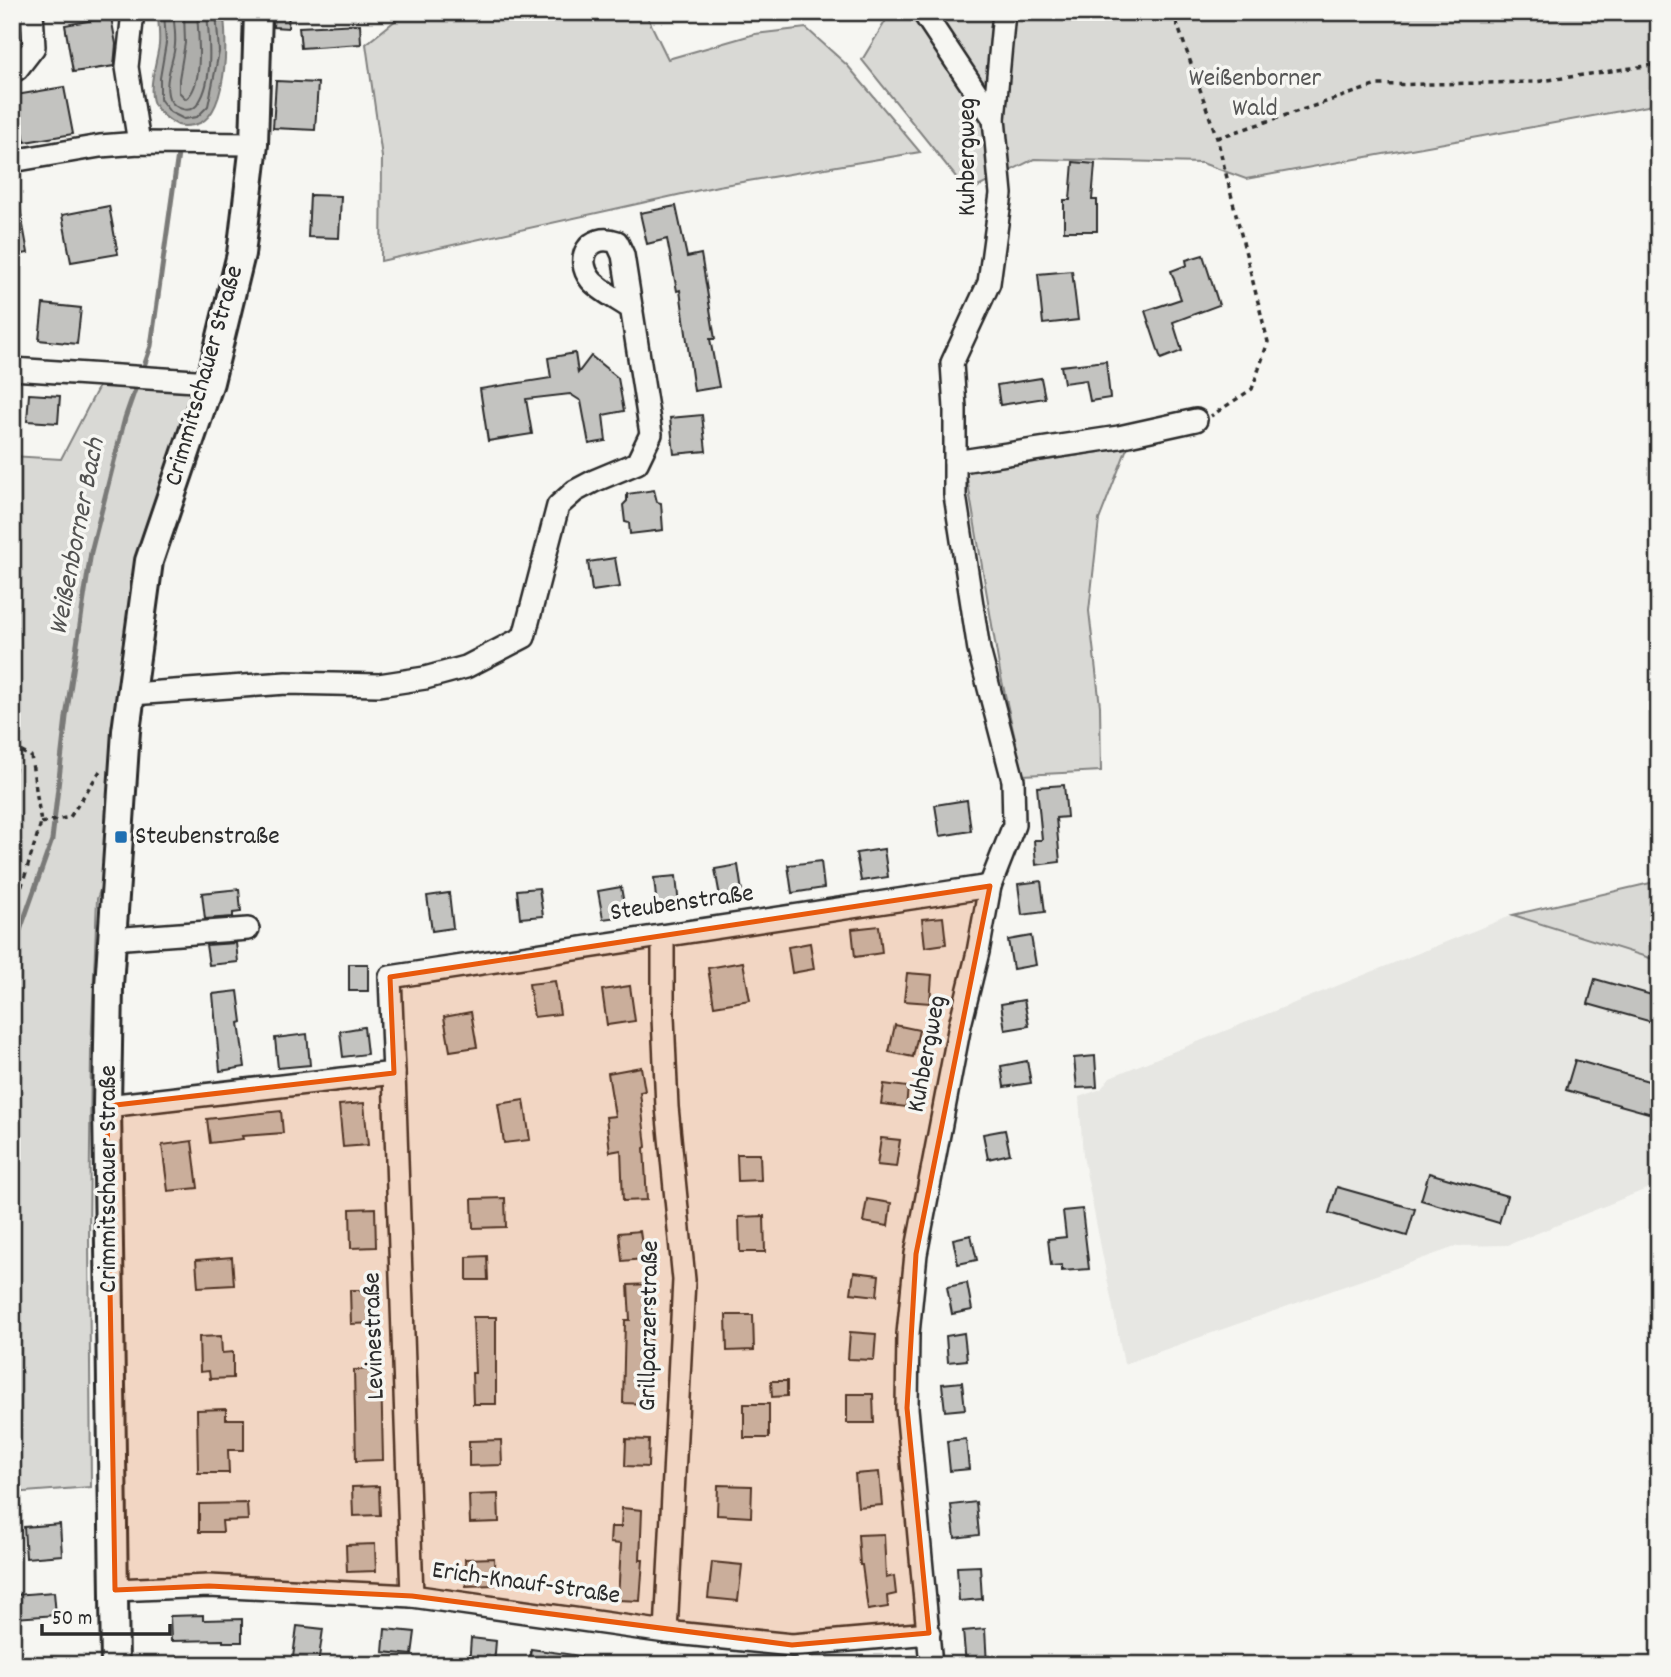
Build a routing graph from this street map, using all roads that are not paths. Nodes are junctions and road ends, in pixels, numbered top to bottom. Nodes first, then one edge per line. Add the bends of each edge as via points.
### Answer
1 (32, 12) edge
2 (133, 12) edge
3 (258, 12) edge
4 (923, 12) edge
5 (1004, 12) edge
6 (12, 70) edge
7 (994, 119) junction
8 (150, 143) junction
9 (254, 144) junction
10 (12, 161) edge
11 (632, 309) dead end
12 (12, 369) edge
13 (210, 382) junction
14 (1196, 420) road end
15 (955, 462) junction
16 (132, 694) junction
17 (990, 886) junction
18 (248, 929) dead end
19 (663, 936) junction
20 (112, 939) junction
21 (394, 1073) junction
22 (107, 1106) junction
23 (115, 1590) junction
24 (412, 1596) junction
25 (666, 1632) junction
26 (929, 1633) junction
27 (114, 1665) edge
28 (931, 1665) edge

1 - 6 street via 33,47
2 - 8 street via 128,67
3 - 9 main road, Crimmitschauer Straße
4 - 7 street
5 - 7 street, Kuhbergweg
7 - 15 street, Kuhbergweg via 1001,194 989,283 952,363
8 - 9 street
8 - 10 street
9 - 13 main road, Crimmitschauer Straße via 241,254
11 - 16 street via 651,434 637,463 593,481 558,506 524,637 466,667 379,685 286,683
12 - 13 street
13 - 16 main road, Crimmitschauer Straße via 149,561
14 - 15 street via 1119,437
15 - 17 street, Kuhbergweg via 955,495 979,650 1013,780 1014,825
16 - 20 main road, Crimmitschauer Straße
17 - 19 street, Steubenstraße
17 - 26 street, Kuhbergweg via 916,1254 908,1334 907,1408
18 - 20 street
19 - 21 street, Steubenstraße via 390,977
19 - 25 street, Grillparzerstraße via 667,1107 684,1280
20 - 22 main road, Crimmitschauer Straße
21 - 22 street
21 - 24 street, Levinestraße
22 - 23 main road, Crimmitschauer Straße
23 - 24 street, Erich-Knauf-Straße via 209,1587
23 - 27 main road, Crimmitschauer Straße
24 - 25 street, Erich-Knauf-Straße
25 - 26 street, Erich-Knauf-Straße via 792,1645
26 - 28 street, Kuhbergweg

